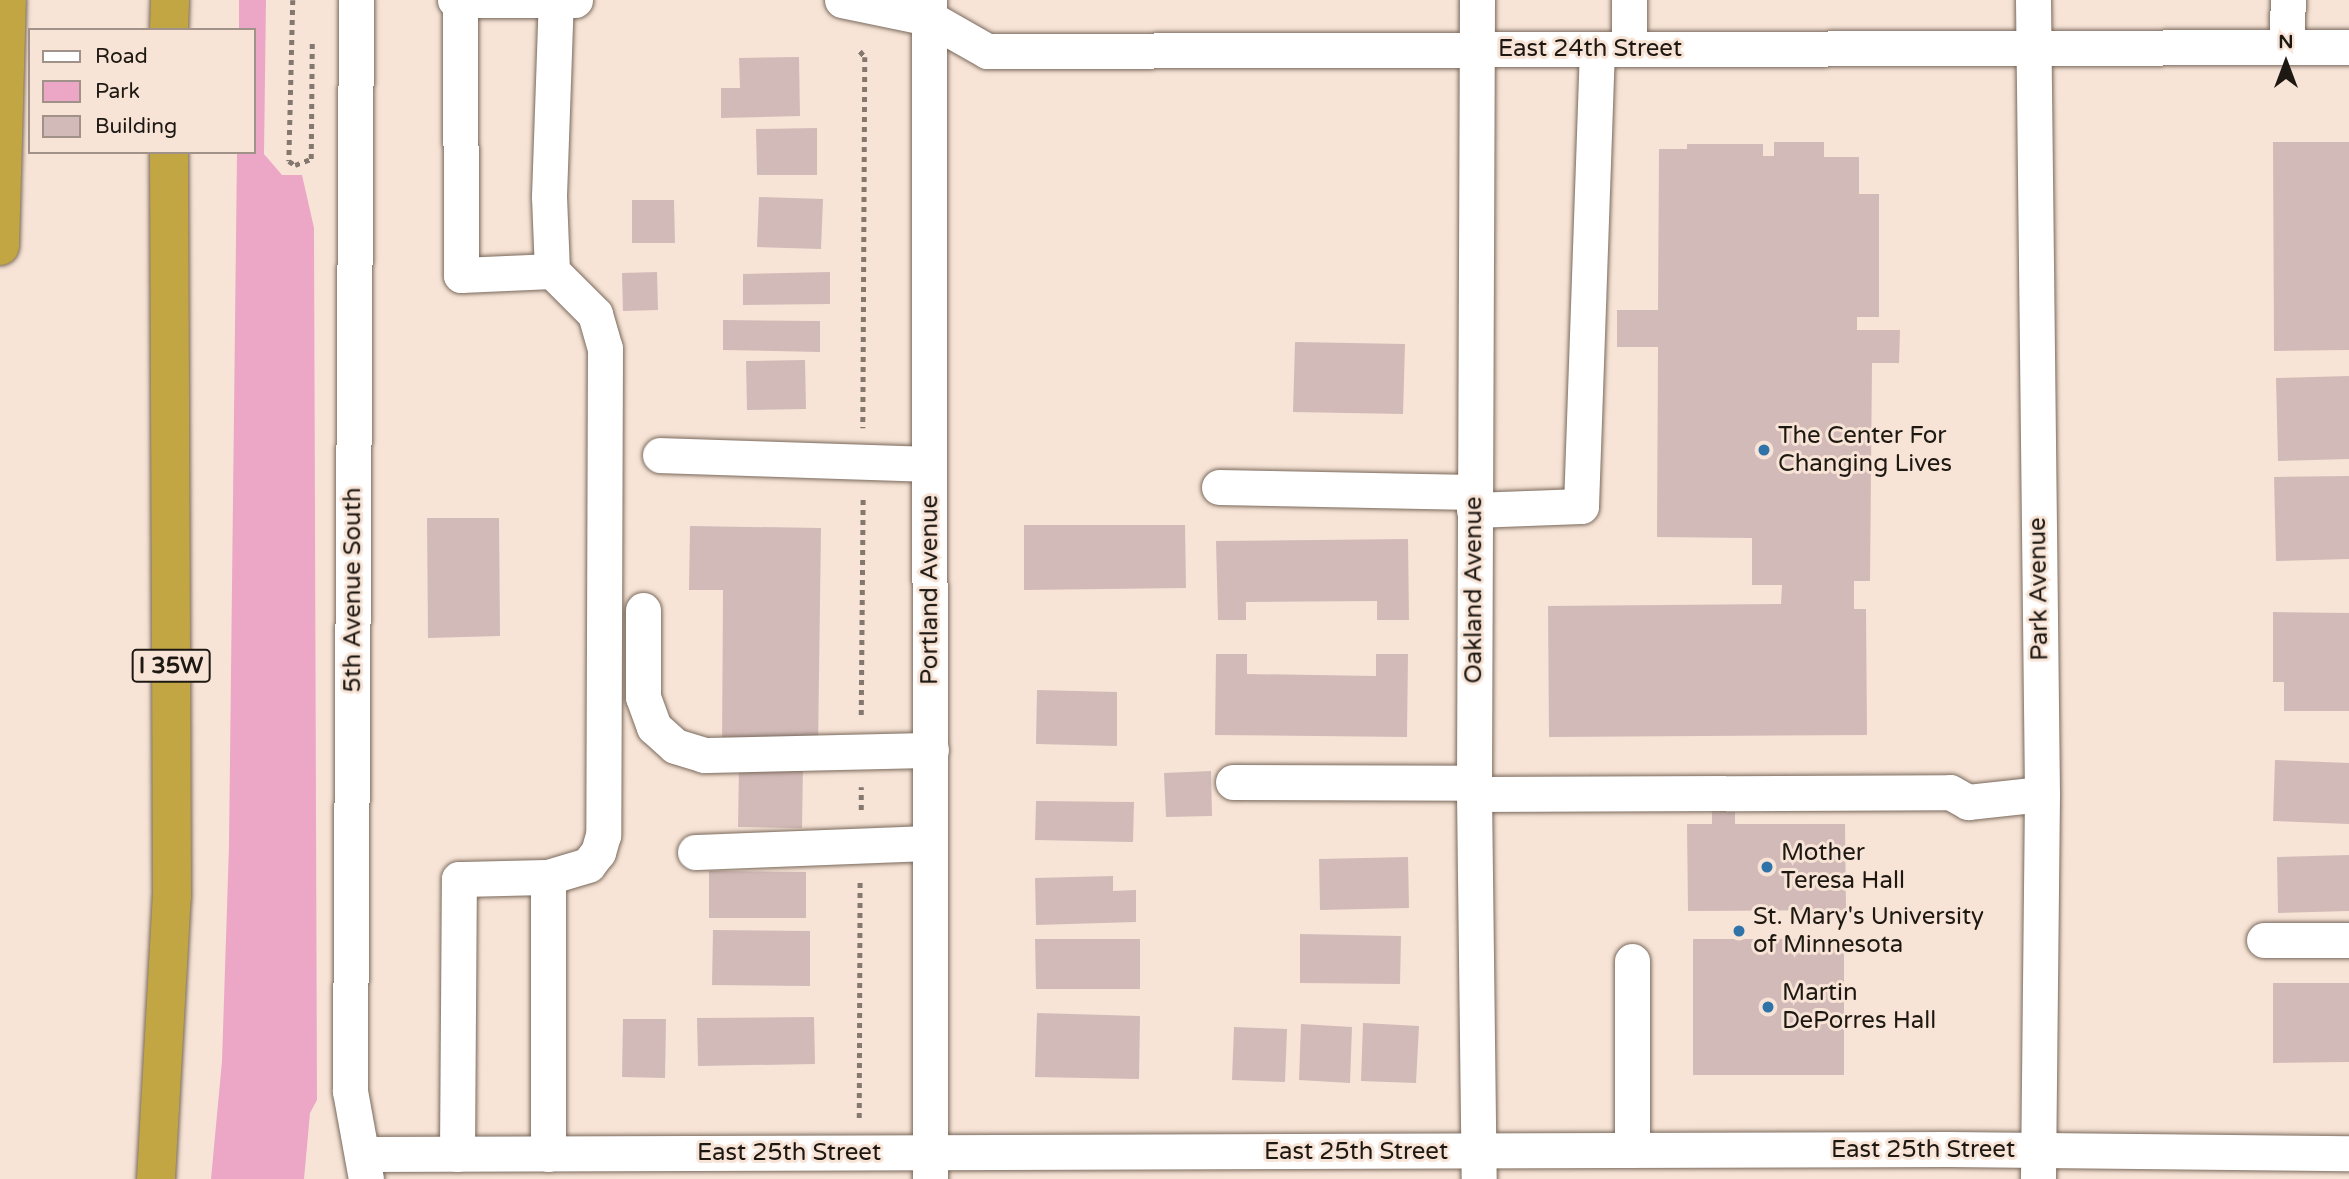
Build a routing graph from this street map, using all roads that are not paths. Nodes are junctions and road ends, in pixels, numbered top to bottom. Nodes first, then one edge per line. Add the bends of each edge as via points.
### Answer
1 (7, 0) edge
2 (170, 0) edge
3 (356, 0) edge
4 (455, 0) edge
5 (460, 0) edge
6 (556, 0) edge
7 (575, 0) edge
8 (842, 0) edge
9 (1477, 0) edge
10 (1629, 0) edge
11 (2033, 0) edge
12 (2288, 0) edge
13 (929, 9) edge
14 (169, 28) edge
15 (2286, 47) junction
16 (2349, 47) edge
17 (2033, 48) junction
18 (1475, 49) junction
19 (1613, 49) junction
20 (169, 154) edge
21 (0, 246) edge
22 (552, 271) junction
23 (660, 455) dead end
24 (929, 464) junction
25 (1219, 486) dead end
26 (1474, 501) junction
27 (643, 610) dead end
28 (931, 750) junction
29 (1233, 782) dead end
30 (1474, 789) junction
31 (2042, 794) junction
32 (930, 843) junction
33 (695, 852) dead end
34 (548, 877) junction
35 (2264, 940) dead end
36 (2349, 940) edge
37 (1632, 961) dead end
38 (1632, 1150) junction
39 (2349, 1153) edge
40 (457, 1154) junction
41 (548, 1154) junction
42 (1477, 1165) edge
43 (2038, 1165) edge
44 (365, 1166) edge
45 (930, 1166) edge
46 (156, 1179) edge

1 - 21 highway
2 - 14 highway
3 - 44 street, 5th Avenue South via 350,1091
4 - 5 street
5 - 6 street
5 - 22 street via 461,275
6 - 7 street
6 - 22 street via 548,196
8 - 13 street, East 24th Street
9 - 18 street, Oakland Avenue
10 - 19 street
11 - 17 street, Park Avenue
12 - 15 street
13 - 18 street, East 24th Street via 987,51
13 - 24 street, Portland Avenue
15 - 16 street, East 24th Street
15 - 17 street, East 24th Street
17 - 19 street, East 24th Street
17 - 31 street, Park Avenue
18 - 19 street, East 24th Street
18 - 26 street, Oakland Avenue
19 - 26 street via 1581,506
20 - 46 highway, I 35W via 172,896
22 - 34 street via 595,314 605,348 607,655 603,835 588,865
23 - 24 street
24 - 28 street, Portland Avenue
25 - 26 street
26 - 30 street, Oakland Avenue
27 - 28 street via 643,697 654,727 674,746 704,755
28 - 32 street, Portland Avenue
29 - 30 street
30 - 31 street via 1950,792 1968,802
30 - 42 street, Oakland Avenue
31 - 43 street, Park Avenue
32 - 33 street
32 - 45 street, Portland Avenue
34 - 40 street via 459,879
34 - 41 street
35 - 36 street
37 - 38 street
38 - 42 street, East 25th Street
38 - 43 street, East 25th Street
39 - 43 street, East 25th Street
40 - 41 street, East 25th Street
40 - 44 street, East 25th Street
41 - 45 street, East 25th Street
42 - 45 street, East 25th Street

